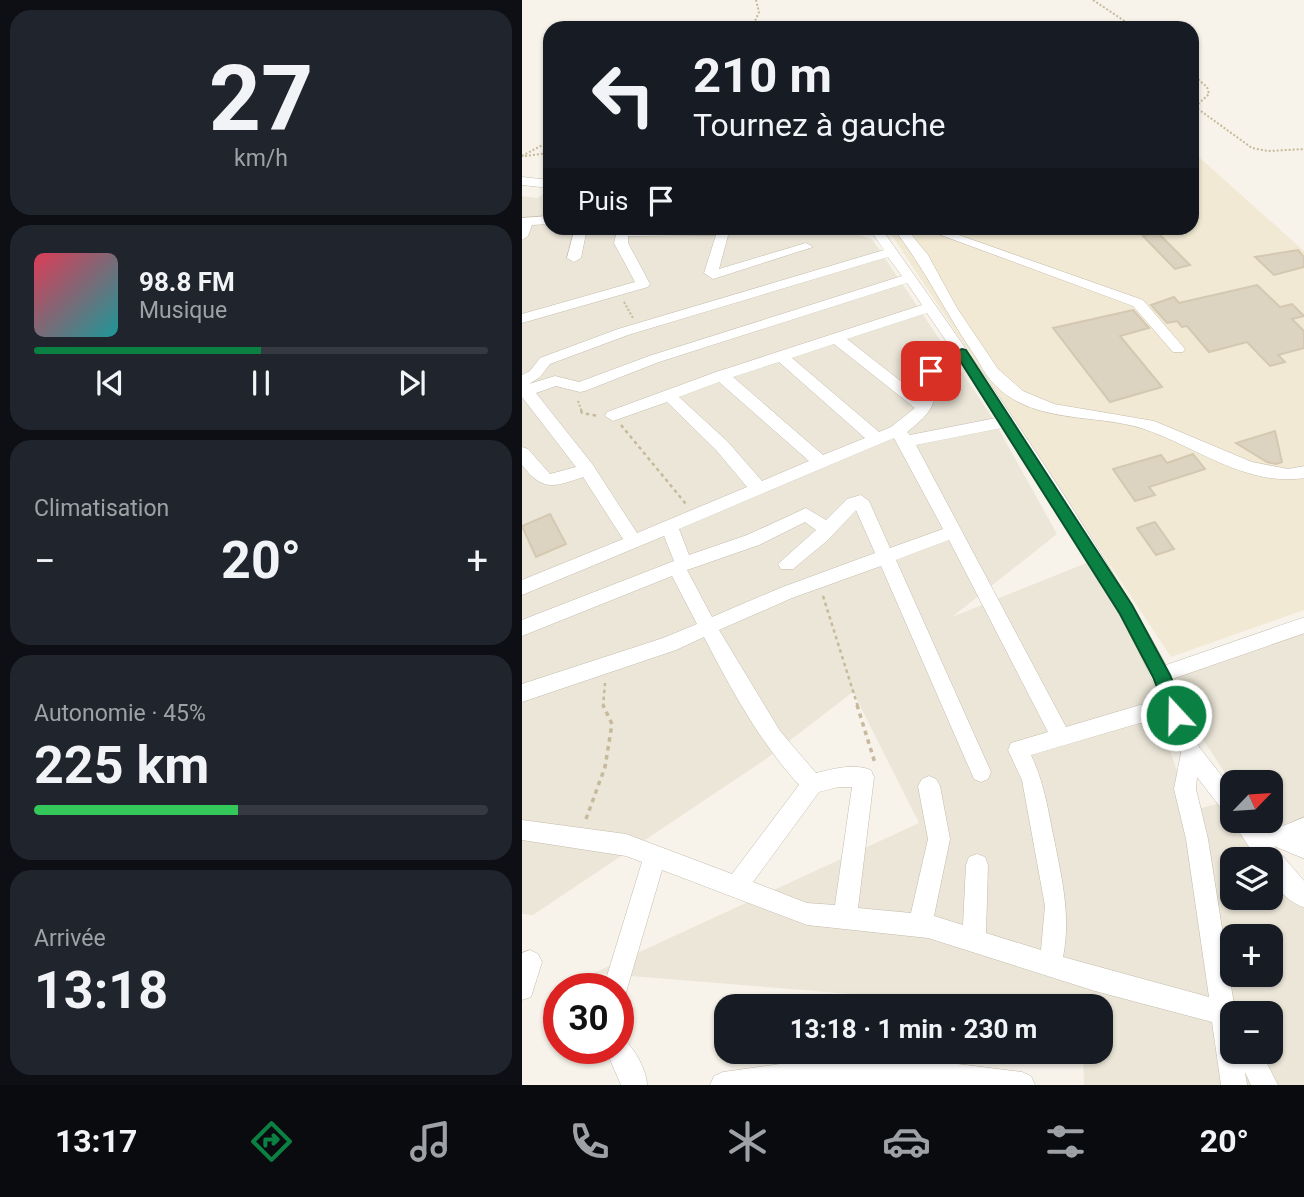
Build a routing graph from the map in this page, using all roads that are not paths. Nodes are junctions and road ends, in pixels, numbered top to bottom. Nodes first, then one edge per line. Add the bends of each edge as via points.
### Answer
1 (522, 181) edge
2 (543, 183) edge
3 (543, 220) edge
4 (579, 235) edge
5 (622, 235) edge
6 (721, 235) edge
7 (880, 235) edge
8 (907, 235) edge
9 (948, 235) edge
10 (522, 236) edge
11 (806, 247) dead end
12 (891, 252) junction
13 (574, 258) dead end
14 (910, 278) junction
15 (929, 307) junction
16 (522, 319) edge
17 (835, 338) junction
18 (1178, 349) dead end
19 (962, 353) junction
20 (781, 356) junction
21 (720, 375) junction
22 (523, 386) edge
23 (668, 395) junction
24 (924, 405) junction
25 (613, 416) road end
26 (1004, 422) junction
27 (901, 436) junction
28 (876, 439) junction
29 (522, 453) edge
30 (820, 462) junction
31 (587, 469) junction
32 (1304, 472) edge
33 (758, 488) junction
34 (669, 526) junction
35 (826, 529) junction
36 (953, 532) junction
37 (634, 542) junction
38 (885, 556) junction
39 (787, 564) dead end
40 (680, 565) junction
41 (522, 588) edge
42 (1304, 625) edge
43 (709, 627) junction
44 (522, 628) edge
45 (1161, 675) junction
46 (522, 693) edge
47 (1176, 715) junction
48 (1060, 736) junction
49 (1191, 753) junction
50 (981, 772) dead end
51 (812, 784) junction
52 (929, 786) dead end
53 (1220, 790) edge
54 (1304, 827) edge
55 (522, 830) edge
56 (1269, 833) edge
57 (1280, 838) junction
58 (1304, 849) edge
59 (655, 857) junction
60 (977, 865) dead end
61 (1283, 876) edge
62 (736, 887) junction
63 (1304, 897) edge
64 (845, 918) junction
65 (920, 926) junction
66 (974, 941) junction
67 (530, 962) dead end
68 (1050, 965) junction
69 (620, 973) edge
70 (522, 988) edge
71 (1226, 1001) edge
72 (1220, 1016) edge
73 (626, 1064) edge
74 (1232, 1064) edge
75 (1254, 1064) edge
76 (633, 1085) edge
77 (723, 1085) edge
78 (1022, 1085) edge
79 (1234, 1085) edge
80 (1265, 1085) edge

1 - 2 street
3 - 10 street via 527,221
4 - 13 street
5 - 16 street via 621,243 643,282 639,286
6 - 11 street via 713,275
7 - 12 street
8 - 32 street via 1001,382 1021,397 1042,408 1147,425 1265,473 1295,476
9 - 18 street via 1137,303
12 - 14 street
12 - 22 street via 638,327 545,361
14 - 15 street
14 - 22 street via 574,388 555,381
15 - 17 street
15 - 19 street
17 - 20 street
17 - 24 street
19 - 24 street via 937,363 931,371
19 - 26 street
20 - 21 street
20 - 28 street
21 - 23 street
21 - 30 street
22 - 31 street
23 - 25 street
23 - 33 street
24 - 27 street
26 - 27 street
26 - 45 street via 1126,610
27 - 28 street
27 - 36 street
28 - 30 street
29 - 31 street via 541,479 548,481
30 - 33 street
31 - 37 street
33 - 34 street
34 - 37 street
34 - 40 street
35 - 38 street via 861,501
35 - 39 street
35 - 40 street via 806,514 753,540
36 - 38 street
36 - 48 street
37 - 41 street
38 - 43 street
38 - 50 street
40 - 43 street
40 - 44 street
42 - 45 street
43 - 46 street
43 - 51 street via 763,723
45 - 47 street
47 - 48 street via 1140,714
47 - 49 street
48 - 68 street via 1018,750 1032,780 1056,906
49 - 53 street
49 - 71 street via 1185,789
51 - 62 street
51 - 64 street via 839,776 864,777
52 - 65 street via 938,839
54 - 57 street
55 - 59 street via 625,845
56 - 57 street
57 - 58 street
59 - 62 street
59 - 69 street
60 - 66 street
61 - 63 street
62 - 64 street via 807,914
64 - 65 street
65 - 66 street
66 - 68 street
67 - 70 street
68 - 72 street
73 - 76 street
74 - 79 street
75 - 80 street
77 - 78 street via 802,1074 917,1072

